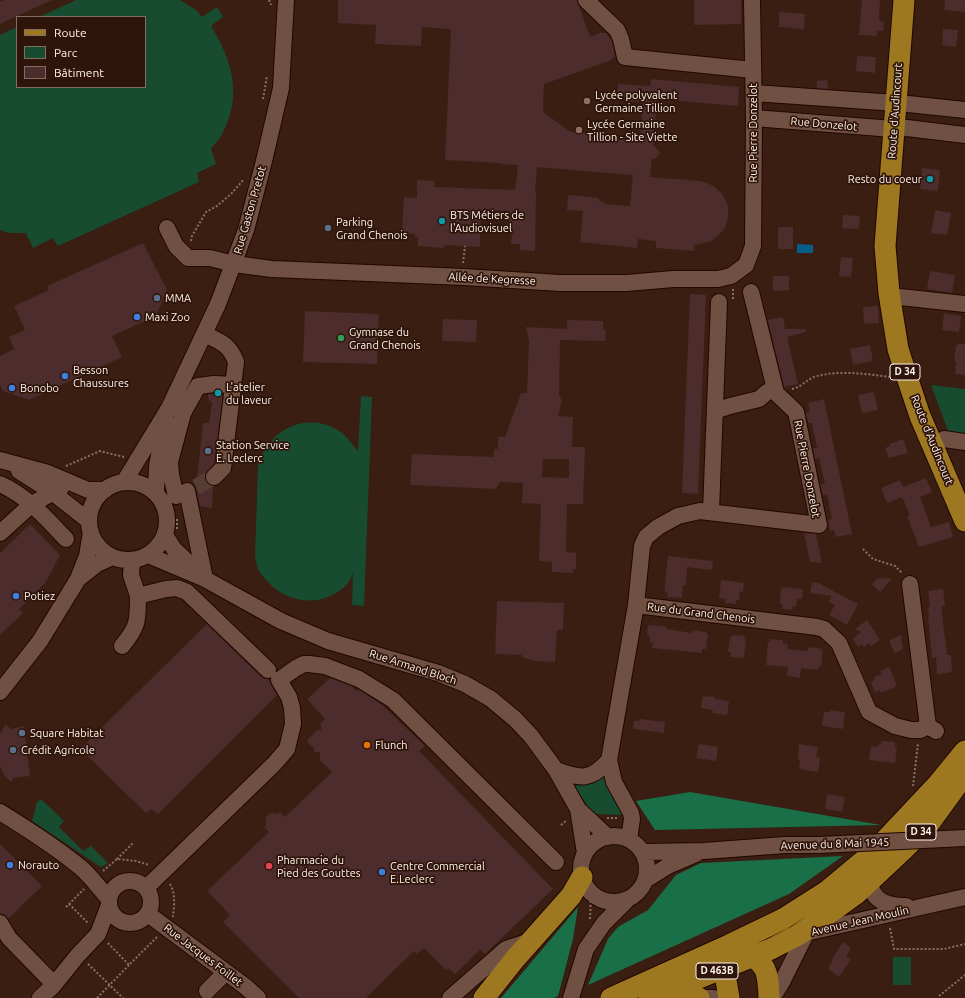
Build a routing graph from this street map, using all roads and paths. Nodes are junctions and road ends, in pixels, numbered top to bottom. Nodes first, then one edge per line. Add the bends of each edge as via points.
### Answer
1 (269, 0) edge
2 (286, 0) edge
3 (586, 0) edge
4 (752, 0) edge
5 (904, 0) edge
6 (916, 0) edge
7 (272, 8) dead end
8 (753, 70) junction
9 (268, 71) dead end
10 (754, 93) junction
11 (262, 102) dead end
12 (902, 104) junction
13 (965, 110) edge
14 (754, 118) junction
15 (900, 129) junction
16 (965, 134) edge
17 (247, 175) dead end
18 (167, 228) dead end
19 (465, 246) dead end
20 (188, 258) junction
21 (234, 264) junction
22 (746, 265) joint
23 (464, 277) junction
24 (751, 292) dead end
25 (900, 297) junction
26 (719, 302) dead end
27 (965, 304) edge
28 (204, 334) junction
29 (907, 377) junction
30 (233, 385) junction
31 (775, 391) junction
32 (169, 408) junction
33 (714, 411) junction
34 (944, 440) junction
35 (965, 442) edge
36 (0, 460) edge
37 (214, 477) tunnel mouth
38 (124, 482) junction
39 (0, 484) edge
40 (76, 486) junction
41 (104, 490) junction
42 (965, 490) edge
43 (52, 492) junction
44 (176, 494) junction
45 (32, 504) junction
46 (711, 511) junction
47 (965, 521) edge
48 (90, 527) junction
49 (0, 533) edge
50 (165, 535) junction
51 (66, 539) dead end
52 (863, 549) dead end
53 (148, 555) junction
54 (112, 557) junction
55 (132, 560) junction
56 (78, 579) junction
57 (205, 579) junction
58 (910, 584) joint
59 (138, 596) junction
60 (636, 605) junction
61 (122, 646) dead end
62 (273, 675) junction
63 (0, 692) edge
64 (928, 729) junction
65 (965, 751) edge
66 (609, 760) junction
67 (556, 770) junction
68 (965, 774) edge
69 (578, 809) junction
70 (912, 811) junction
71 (0, 812) edge
72 (608, 836) junction
73 (965, 838) edge
74 (629, 839) junction
75 (133, 842) dead end
76 (704, 851) junction
77 (643, 852) junction
78 (875, 852) junction
79 (585, 853) junction
80 (117, 859) junction
81 (556, 862) dead end
82 (161, 874) junction
83 (582, 877) junction
84 (96, 878) junction
85 (647, 879) junction
86 (869, 882) junction
87 (120, 883) junction
88 (146, 888) junction
89 (965, 897) edge
90 (626, 901) junction
91 (109, 902) junction
92 (69, 904) junction
93 (922, 906) junction
94 (66, 907) dead end
95 (148, 914) junction
96 (888, 922) dead end
97 (0, 923) edge
98 (125, 923) junction
99 (167, 928) junction
100 (98, 934) junction
101 (795, 938) junction
102 (530, 941) junction
103 (965, 944) edge
104 (729, 945) junction
105 (78, 955) junction
106 (754, 956) junction
107 (129, 965) junction
108 (724, 968) junction
109 (226, 972) junction
110 (965, 975) edge
111 (49, 979) junction
112 (110, 985) junction
113 (208, 991) dead end
114 (939, 996) dead end
115 (30, 998) edge
116 (40, 998) edge
117 (97, 998) edge
118 (123, 998) edge
119 (258, 998) edge
120 (450, 998) edge
121 (484, 998) edge
122 (571, 998) edge
123 (611, 998) edge
124 (649, 998) edge
125 (683, 998) edge
126 (699, 998) edge
127 (713, 998) edge
128 (729, 998) edge
129 (770, 998) edge

1 - 7 path
2 - 21 street, Rue Gaston Pretot via 281,88 246,230
3 - 8 street via 617,30 625,57
4 - 8 street, Rue Pierre Donzelot
5 - 12 main road, Route d'Audincourt / D 34
6 - 12 main road, Route d'Audincourt / D 34
8 - 10 street, Rue Pierre Donzelot
9 - 11 path
10 - 12 street
10 - 14 street, Rue Pierre Donzelot
12 - 13 street
12 - 15 main road, Route d'Audincourt / D 34
14 - 15 street, Rue Donzelot
14 - 22 street, Rue Pierre Donzelot via 753,246
15 - 16 street, Rue Donzelot
15 - 25 main road, Route d'Audincourt / D 34 via 896,246
15 - 29 main road, Route d'Audincourt / D 34 via 885,246 891,307 898,348
17 - 20 path via 232,193 206,212 192,236
18 - 20 street via 176,246
19 - 23 path
20 - 21 street, Allée de Kegresse via 210,258
21 - 23 street, Allée de Kegresse via 272,269
21 - 28 street, Rue Gaston Pretot
22 - 23 street, Allée de Kegresse via 731,276 718,279 627,283 560,283
24 - 31 street
25 - 27 street
25 - 34 main road, Route d'Audincourt / D 34 via 916,374
26 - 33 street
28 - 30 street via 223,342 232,353 236,362
28 - 32 street, Rue Gaston Pretot
29 - 31 path via 843,372 816,376 798,388
29 - 47 main road, Route d'Audincourt / D 34 via 920,416
30 - 37 street via 223,468
30 - 44 street via 198,386 183,413 170,462
31 - 33 street via 767,392 759,399
31 - 46 street, Rue Pierre Donzelot via 796,412 819,525
32 - 38 street, Rue Gaston Pretot
32 - 44 street, Rue Gaston Pretot via 157,466
33 - 46 street
34 - 35 street, Route d'Audincourt
34 - 42 main road, Route d'Audincourt / D 34
36 - 40 street via 48,473
36 - 43 street
38 - 41 street
38 - 44 street
39 - 45 street
40 - 41 street via 88,490
40 - 43 street
41 - 48 street via 91,509
43 - 45 street
43 - 48 street
44 - 50 street via 167,513
44 - 57 street
45 - 49 street
45 - 51 street
46 - 60 street, Rue Pierre Donzelot via 678,516 646,538 642,546
48 - 54 street via 95,542
48 - 56 street via 87,556
50 - 53 street
50 - 57 street, Rue Armand Bloch via 182,558
52 - 58 path via 873,559 895,566
53 - 55 street
53 - 57 street, Rue Armand Bloch
54 - 55 street
54 - 56 street via 97,564
55 - 59 street via 131,575
56 - 63 street via 40,641
57 - 67 street, Rue Armand Bloch via 281,621 328,641 438,673 464,684 491,699 515,719
58 - 64 street
59 - 61 street via 138,621
59 - 62 street via 177,588 187,592
60 - 64 street, Rue du Grand Chenois via 824,629 839,643 869,712 894,726 911,730
60 - 66 street, Rue du Grand Chenois
62 - 81 street via 304,664 325,666 359,679 393,700
62 - 82 street via 289,697 292,708 287,749
64 - 70 path via 912,798
65 - 70 main road, D 34
66 - 67 street via 599,771 590,775 573,776
66 - 74 street, Rue du Grand Chenois via 614,782 631,813
67 - 69 street, Rue Armand Bloch
68 - 86 main road, D 34 via 928,825
69 - 72 street, Rue Armand Bloch
69 - 79 street, Rue Armand Bloch
70 - 78 main road, D 34
71 - 84 street
72 - 74 street
72 - 79 street via 591,845
73 - 76 street, Avenue du 8 Mai 1945, bridge
74 - 77 street
75 - 80 path
76 - 77 street, Avenue du 8 Mai 1945
76 - 85 street, Avenue du 8 Mai 1945 via 668,866
77 - 85 street via 647,861
78 - 86 street via 868,872
78 - 104 main road, D 463B via 826,891 783,919
79 - 83 street
80 - 82 path via 151,866
80 - 84 path
82 - 88 street
82 - 99 path via 171,887 175,901 173,918
83 - 90 street via 586,888 594,896 615,903
83 - 102 main road via 571,896
84 - 87 street
84 - 91 street
84 - 92 path
85 - 90 street via 635,896
86 - 93 street, Avenue Jean Moulin via 879,900 887,904
86 - 101 main road, D 463B
87 - 88 street via 134,881
87 - 91 street via 114,888
88 - 95 street via 152,901
89 - 93 street, Avenue Jean Moulin
90 - 122 street via 604,923 586,949
91 - 98 street via 114,917
91 - 100 street
92 - 94 path
92 - 100 path
93 - 101 street, Avenue Jean Moulin
95 - 98 street via 138,922
95 - 99 street, Rue Jacques Foillet
96 - 103 path via 894,949 944,949
97 - 111 street via 9,938
98 - 100 street
99 - 107 path
99 - 109 street, Rue Jacques Foillet
100 - 105 street
100 - 107 path
101 - 106 main road, D 463B
101 - 129 main road
102 - 120 street via 506,949
102 - 121 main road
104 - 106 main road
104 - 108 main road
104 - 123 main road, D 463B
105 - 111 street
105 - 112 path
105 - 116 street
106 - 108 main road, D 463B
106 - 129 main road via 767,973
107 - 112 path
108 - 124 main road, D 463B
108 - 128 main road
109 - 113 street
109 - 119 street, Rue Jacques Foillet
110 - 114 path
111 - 115 street
112 - 117 path
112 - 118 path
125 - 126 main road
126 - 127 street

